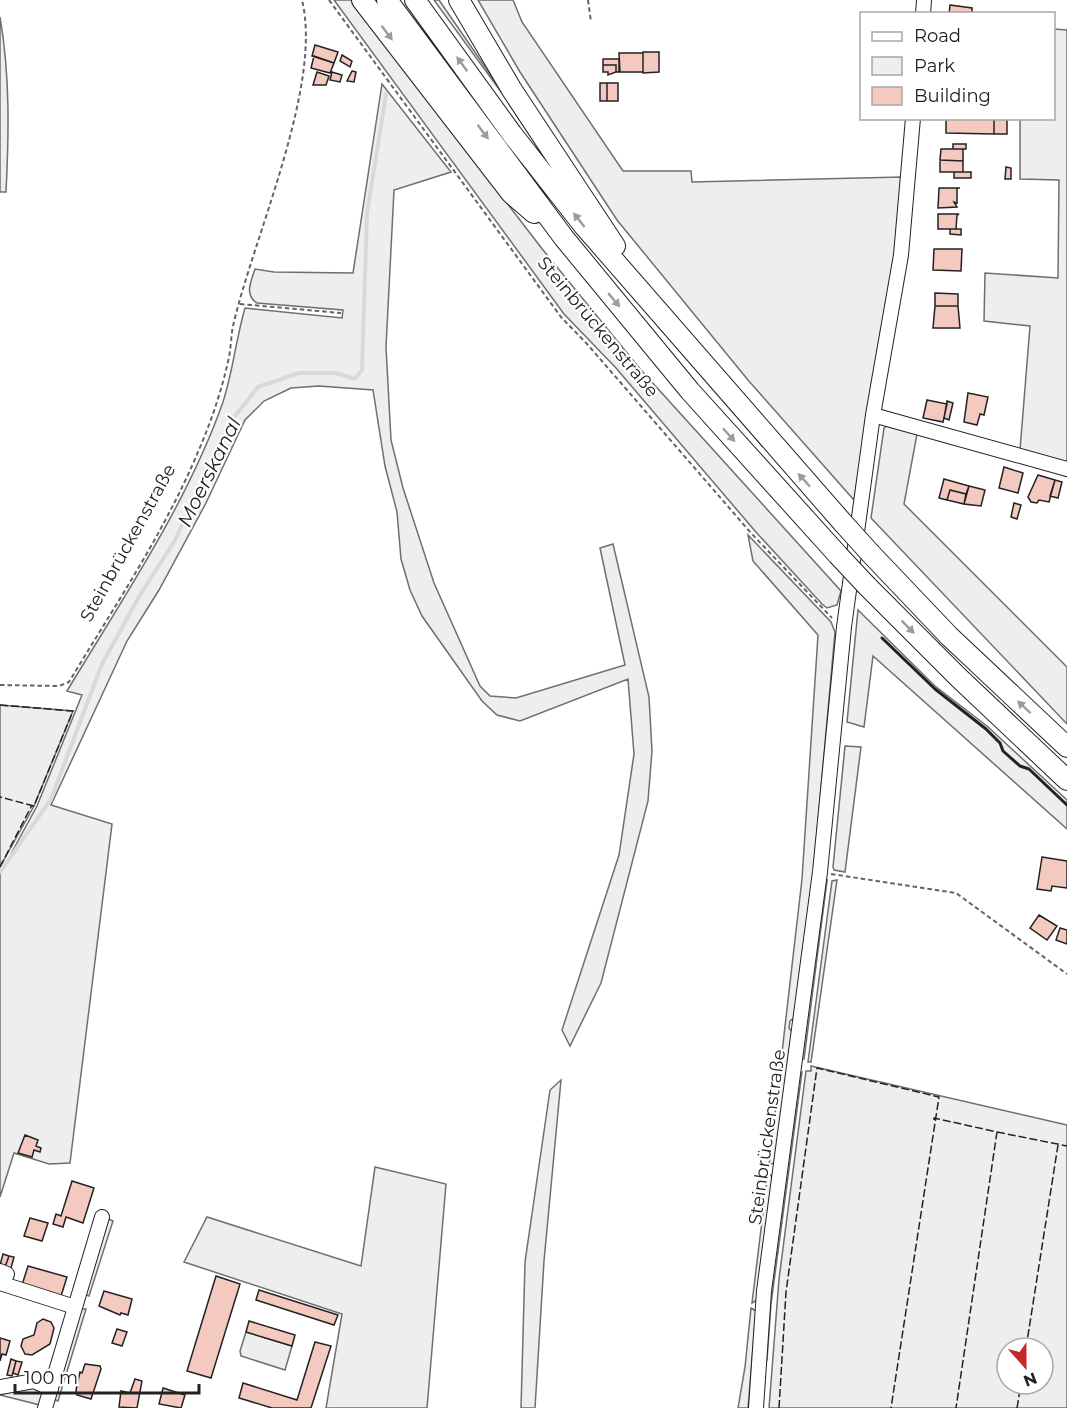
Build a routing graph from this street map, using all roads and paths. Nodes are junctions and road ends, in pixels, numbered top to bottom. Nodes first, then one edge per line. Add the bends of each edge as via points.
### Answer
1 (302, 0) edge
2 (329, 0) edge
3 (362, 0) edge
4 (387, 0) edge
5 (416, 0) edge
6 (446, 0) edge
7 (459, 0) edge
8 (588, 0) edge
9 (591, 22) dead end
10 (512, 90) junction
11 (913, 120) edge
12 (564, 238) junction
13 (240, 304) junction
14 (341, 313) dead end
15 (685, 344) junction
16 (873, 416) junction
17 (1067, 470) edge
18 (843, 627) junction
19 (0, 685) edge
20 (1067, 747) edge
21 (1067, 780) edge
22 (820, 872) junction
23 (1067, 974) edge
24 (102, 1217) dead end
25 (0, 1271) edge
26 (75, 1307) junction
27 (0, 1387) edge
28 (51, 1389) junction
29 (45, 1408) edge
30 (756, 1408) edge

1 - 13 path, Steinbrückenstraße via 305,30 300,91
2 - 18 path, Steinbrückenstraße via 561,316 751,533 824,612
3 -> 12 highway via 511,193
4 -> 12 highway
15 -> 5 highway via 512,134
6 - 10 highway
7 - 10 highway
8 - 9 path
10 - 15 highway
11 - 16 street, Steinbrückenstraße via 901,255
12 -> 21 highway, bridge via 690,391 838,555
13 - 14 path
13 - 19 path, Steinbrückenstraße via 218,400 189,471 159,532 69,682 59,686
20 -> 15 highway, bridge via 949,636 871,554
16 - 17 street
16 - 18 street, Steinbrückenstraße
18 - 22 street, Steinbrückenstraße
22 - 23 path via 956,893
22 - 30 street, Steinbrückenstraße via 764,1291
24 - 26 street
25 - 26 street via 7,1274 3,1284
26 - 28 street
27 - 28 street via 34,1381
28 - 29 street

